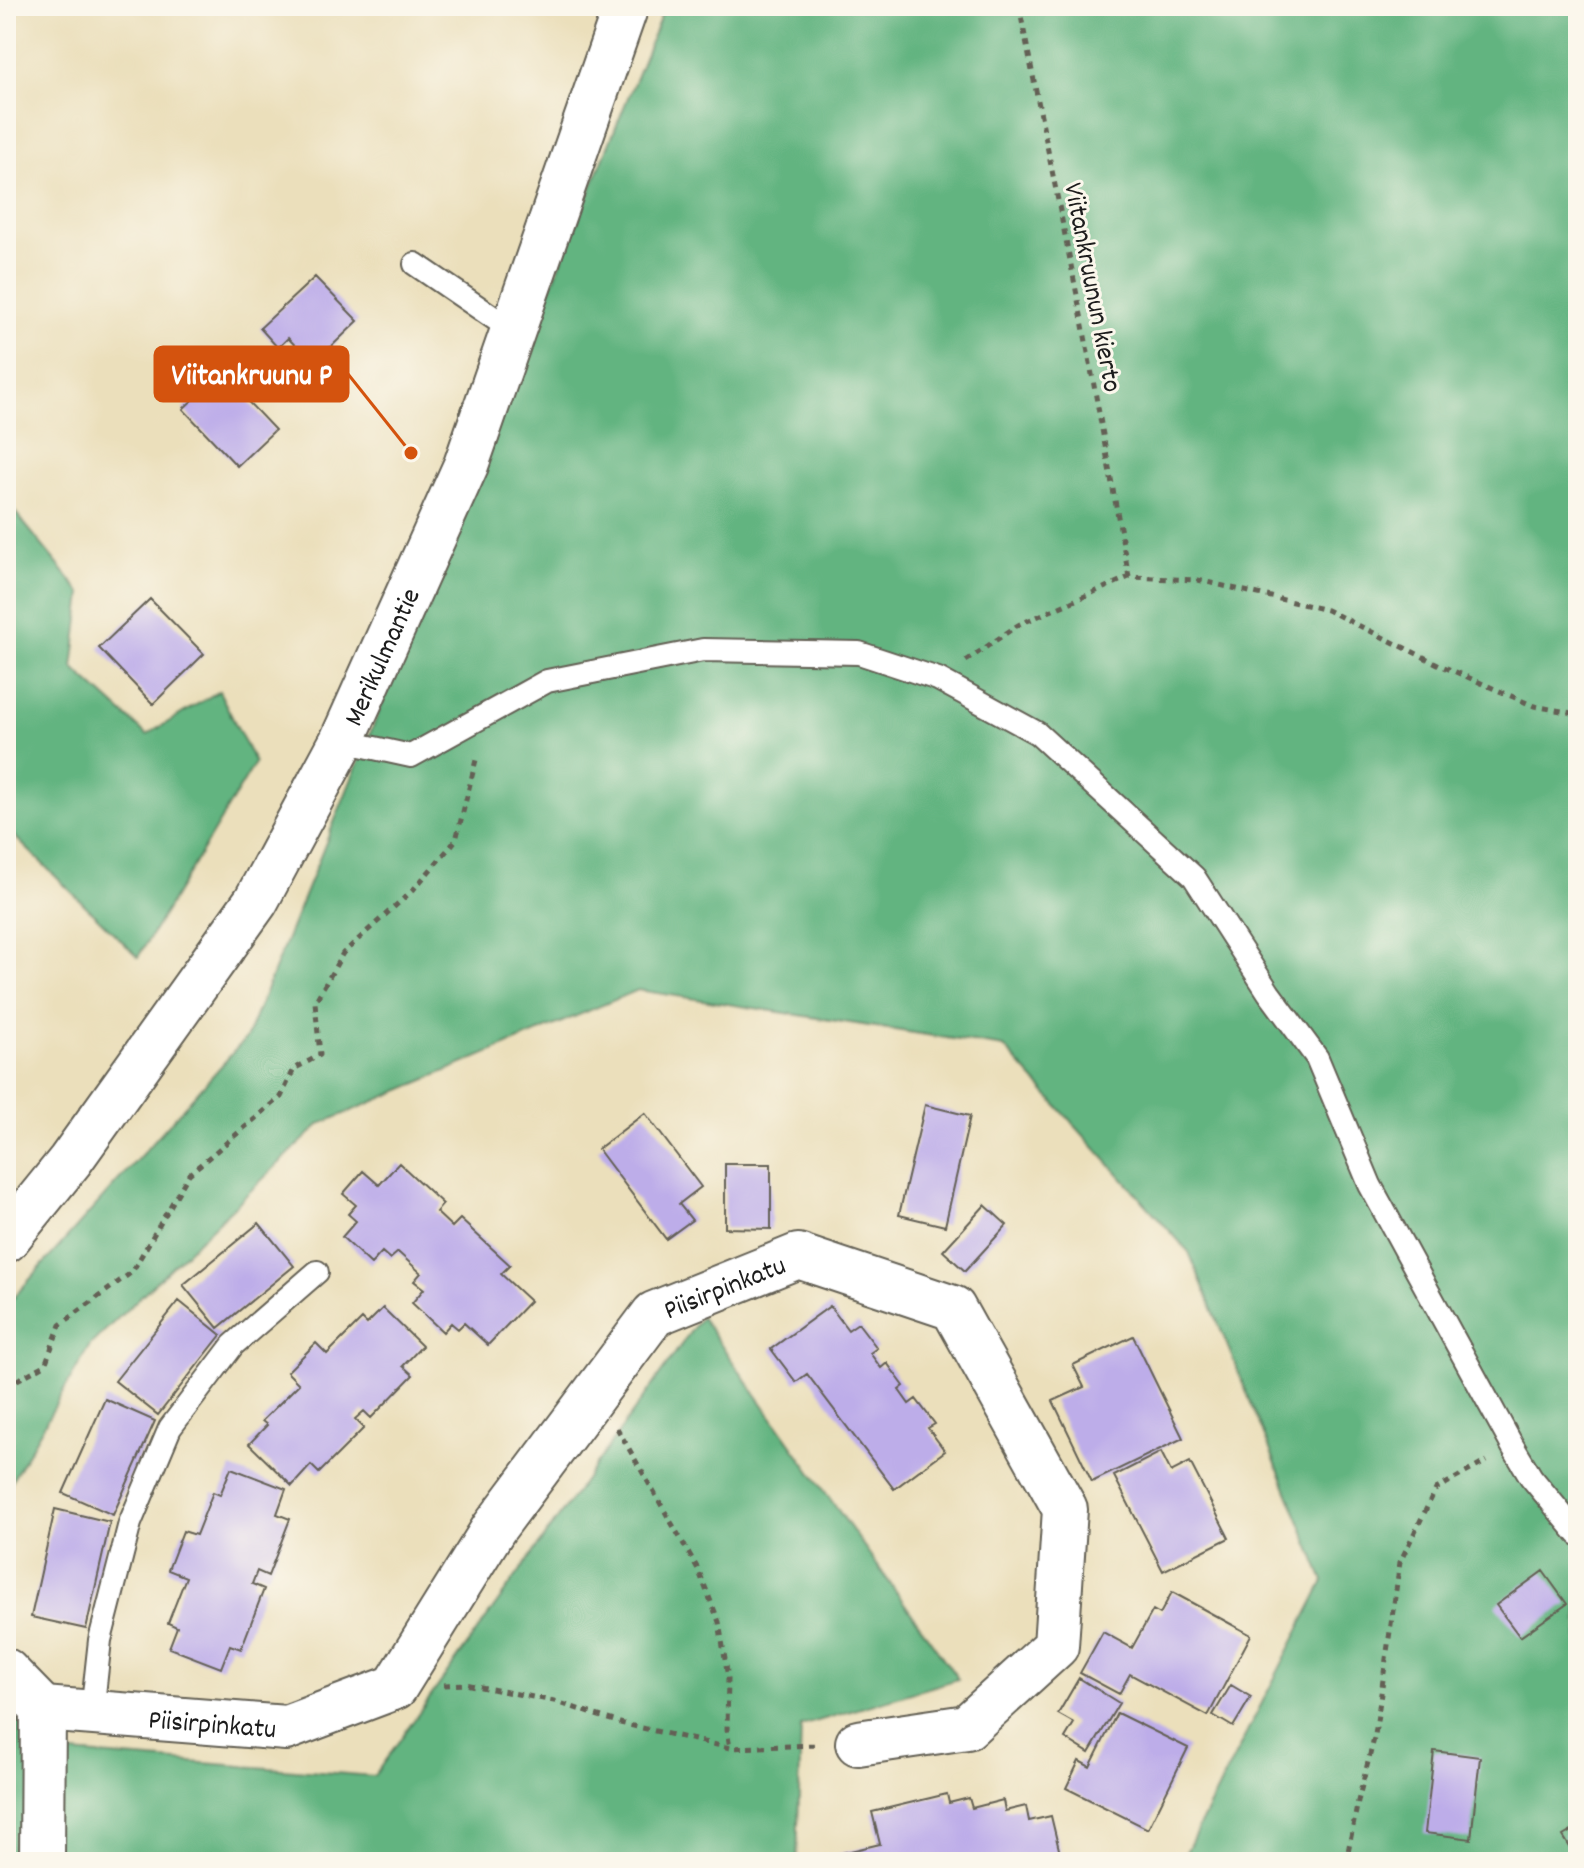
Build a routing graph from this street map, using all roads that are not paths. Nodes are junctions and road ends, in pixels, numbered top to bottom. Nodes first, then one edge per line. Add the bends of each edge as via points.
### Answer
1 (626, 6) edge
2 (415, 264) dead end
3 (513, 331) junction
4 (342, 741) junction
5 (6, 1240) edge
6 (317, 1272) dead end
7 (1578, 1534) edge
8 (6, 1671) edge
9 (43, 1709) junction
10 (92, 1713) junction
11 (858, 1743) road end
12 (42, 1862) edge

1 - 3 street, Merikulmantie
2 - 3 lane
3 - 4 street, Merikulmantie via 466,465
4 - 5 street, Merikulmantie via 256,901 70,1161
4 - 7 lane via 411,756 547,681 703,650 859,653 938,679 1037,733 1194,877 1317,1058 1370,1185 1513,1447
6 - 10 lane via 233,1345 170,1428 130,1523 100,1640
8 - 9 street
9 - 10 street, Piisirpinkatu
9 - 12 street
10 - 11 street, Piisirpinkatu via 286,1728 395,1687 494,1528 654,1314 798,1256 953,1308 1065,1509 1056,1646 967,1727

